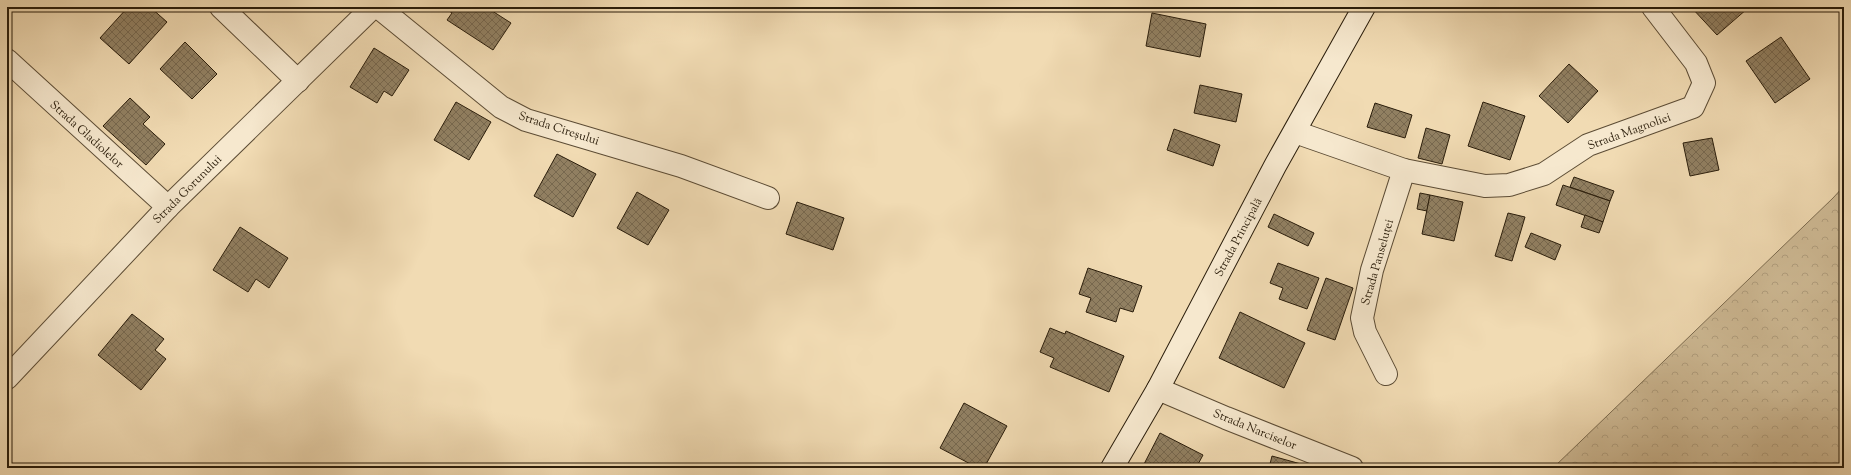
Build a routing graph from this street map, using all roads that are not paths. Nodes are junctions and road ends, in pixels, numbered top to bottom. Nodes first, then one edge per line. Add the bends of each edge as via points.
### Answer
1 (221, 7) edge
2 (373, 7) edge
3 (378, 7) edge
4 (1364, 7) edge
5 (1653, 7) edge
6 (7, 60) edge
7 (298, 81) junction
8 (1295, 132) junction
9 (1404, 170) junction
10 (768, 198) dead end
11 (168, 207) junction
12 (1386, 374) dead end
13 (7, 378) edge
14 (1158, 389) junction
15 (1112, 468) edge
16 (1352, 468) edge

1 - 7 street
2 - 7 street, Strada Gorunului
3 - 10 street, Strada Cireșului via 501,107 526,120 681,166
4 - 8 street, Strada Principală
5 - 9 street, Strada Magnoliei via 1696,63 1704,83 1693,107 1588,145 1544,174 1509,185 1485,186
6 - 11 street, Strada Gladiolelor
7 - 11 street, Strada Gorunului
8 - 9 street, Strada Magnoliei
8 - 14 street, Strada Principală
9 - 12 street, Strada Panseluței via 1372,270 1362,318 1365,332
11 - 13 street, Strada Gorunului
14 - 15 street, Strada Principală
14 - 16 street, Strada Narciselor

